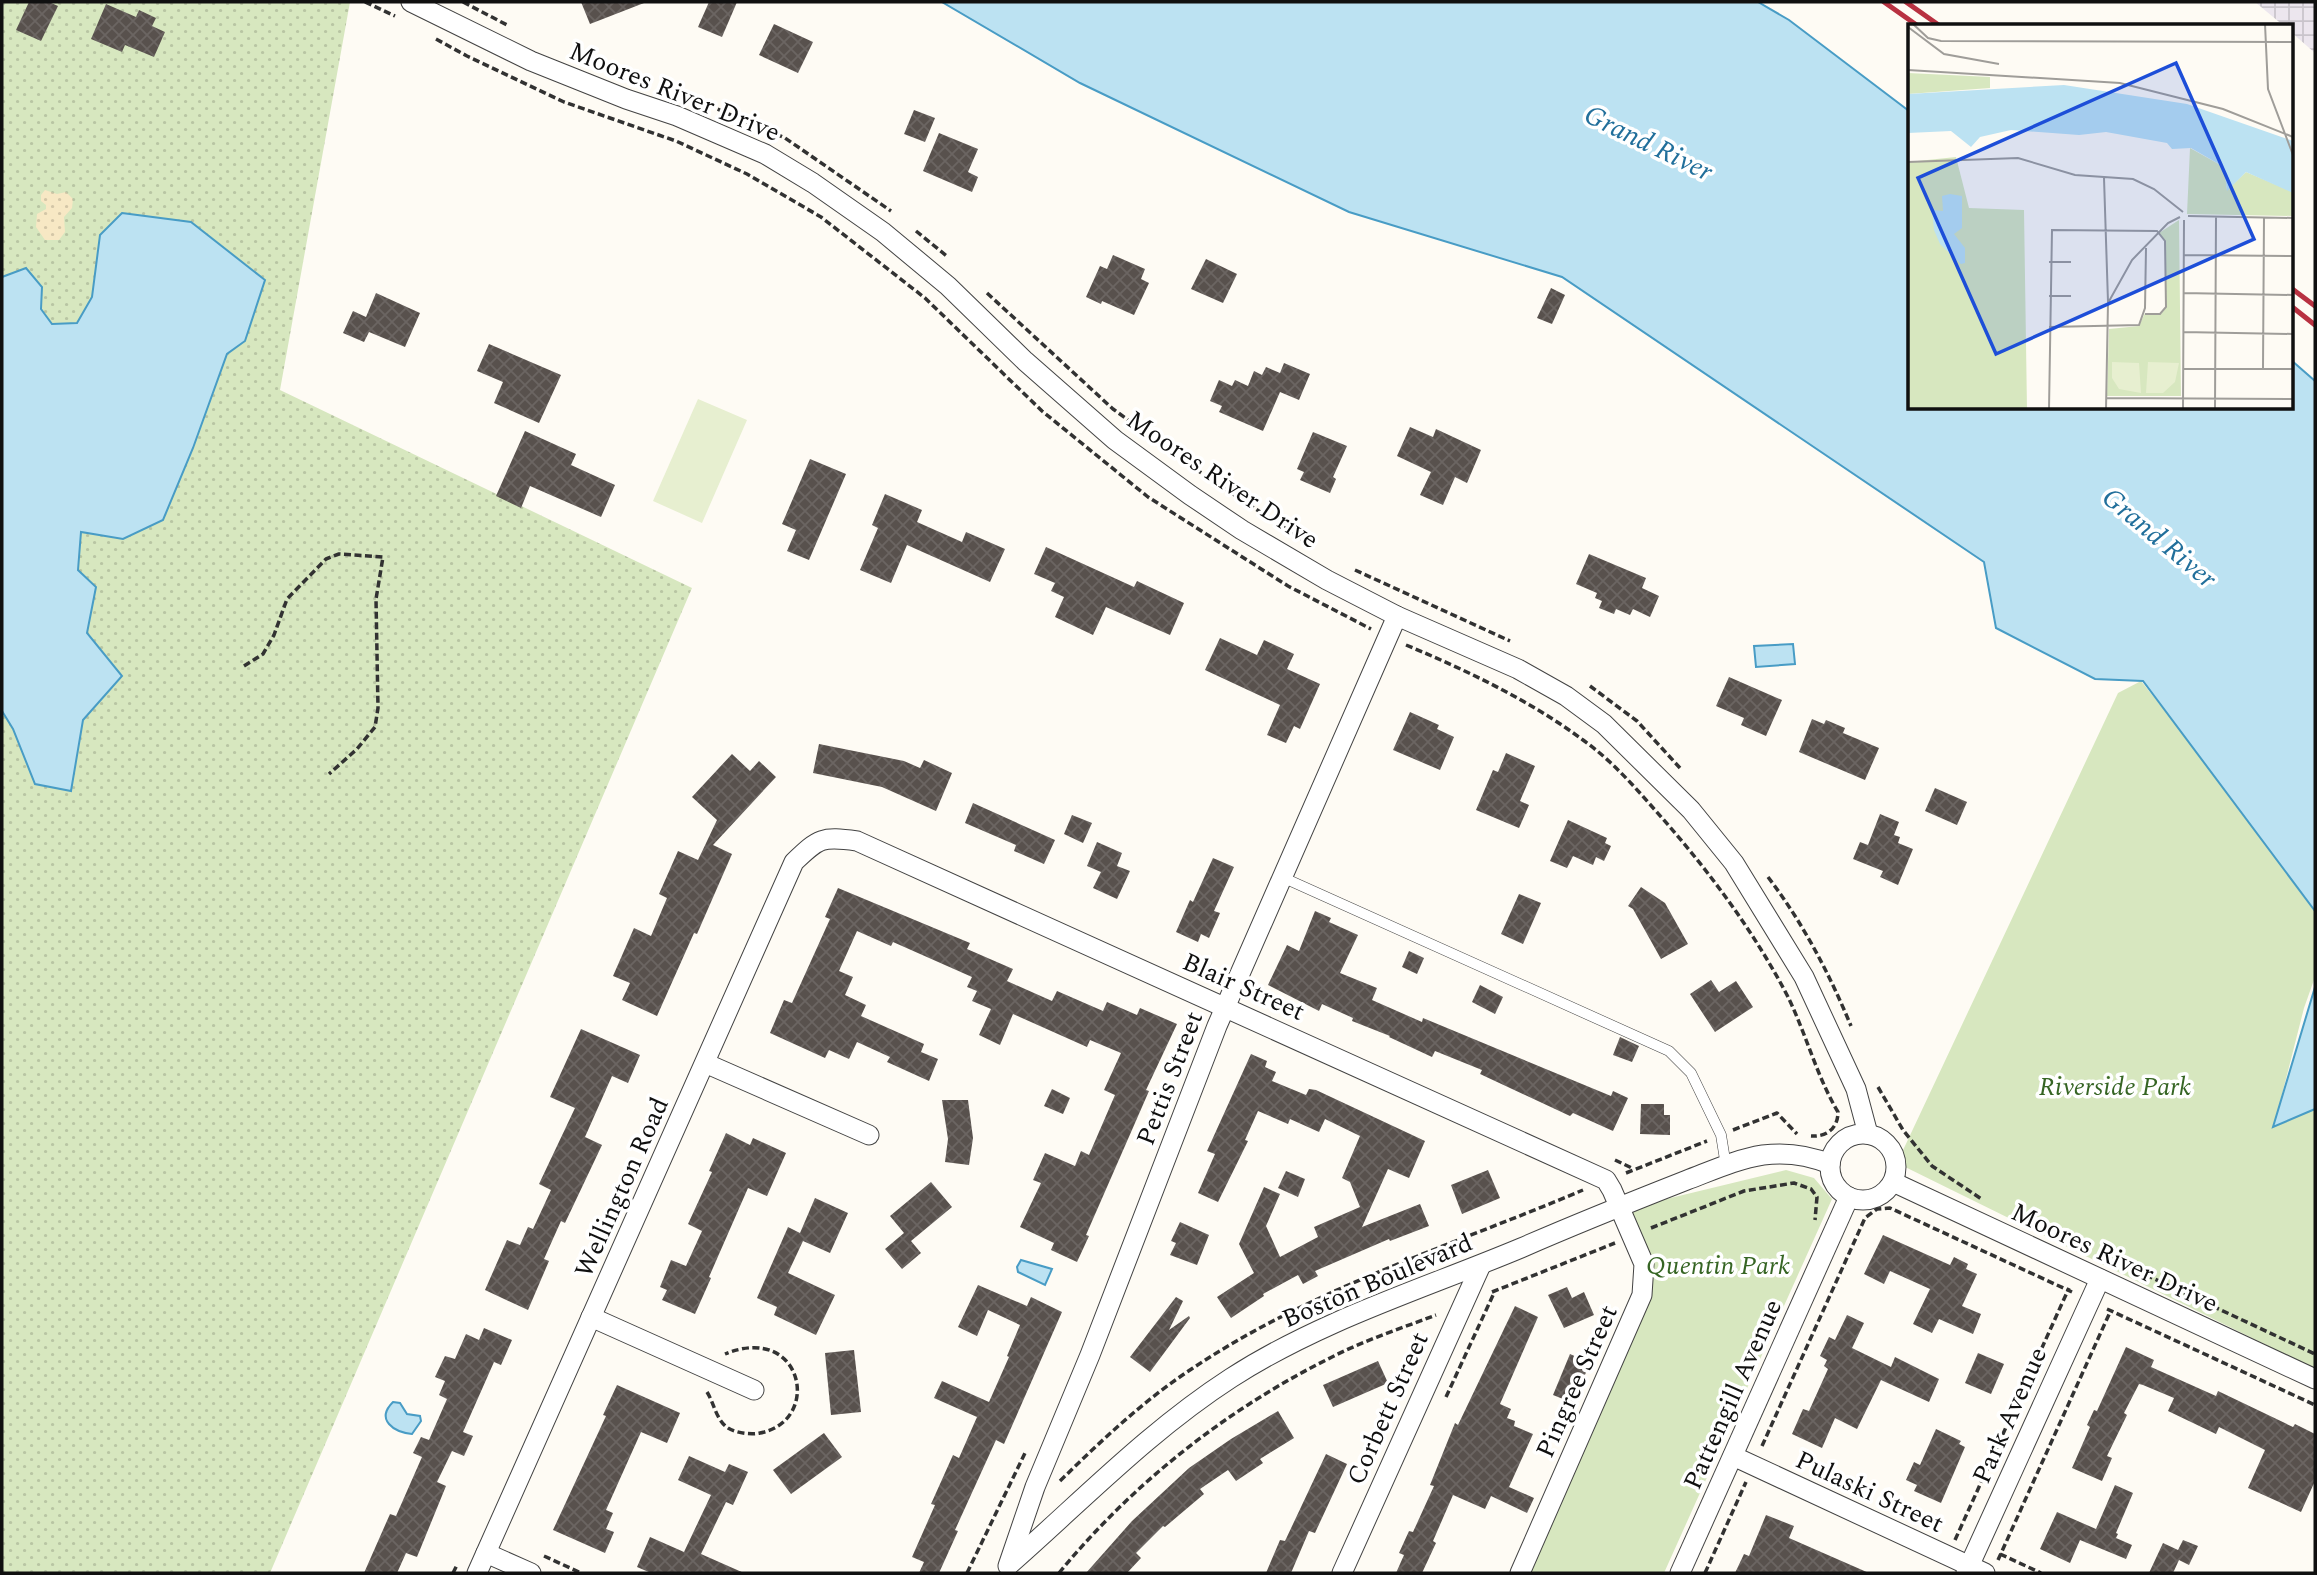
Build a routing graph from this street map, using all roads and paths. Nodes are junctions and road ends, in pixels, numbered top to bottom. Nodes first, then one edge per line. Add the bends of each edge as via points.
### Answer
1 (365, 2) edge
2 (411, 2) edge
3 (463, 2) edge
4 (403, 21) dead end
5 (516, 29) dead end
6 (435, 38) dead end
7 (699, 102) dead end
8 (897, 216) dead end
9 (907, 224) dead end
10 (949, 258) dead end
11 (979, 286) dead end
12 (1314, 547) dead end
13 (1348, 566) dead end
14 (1397, 616) junction
15 (1397, 641) junction
16 (1521, 646) dead end
17 (244, 666) dead end
18 (1585, 683) dead end
19 (329, 774) dead end
20 (1688, 777) dead end
21 (830, 837) joint
22 (1760, 867) dead end
23 (1284, 877) junction
24 (1225, 1007) junction
25 (1854, 1032) dead end
26 (705, 1063) junction
27 (1874, 1080) dead end
28 (1868, 1134) junction
29 (869, 1135) dead end
30 (1611, 1158) dead end
31 (1830, 1164) junction
32 (1726, 1166) junction
33 (1636, 1169) dead end
34 (1893, 1182) junction
35 (1569, 1185) dead end
36 (1581, 1191) dead end
37 (1849, 1197) junction
38 (1984, 1200) dead end
39 (1618, 1206) junction
40 (1481, 1265) junction
41 (2078, 1269) junction
42 (2138, 1272) dead end
43 (2100, 1279) junction
44 (2068, 1290) junction
45 (2090, 1301) junction
46 (2111, 1310) junction
47 (591, 1317) junction
48 (2315, 1354) edge
49 (2315, 1378) edge
50 (754, 1390) dead end
51 (2315, 1405) edge
52 (1733, 1456) junction
53 (1753, 1466) junction
54 (1957, 1534) junction
55 (1979, 1544) junction
56 (486, 1553) junction
57 (536, 1553) dead end
58 (2001, 1554) junction
59 (1947, 1555) junction
60 (459, 1561) dead end
61 (1979, 1569) edge
62 (1006, 1570) edge
63 (453, 1573) edge
64 (477, 1573) edge
65 (531, 1573) edge
66 (581, 1573) edge
67 (1342, 1573) edge
68 (1520, 1573) edge
69 (1680, 1573) edge
70 (1705, 1573) edge
71 (2042, 1573) edge

1 - 4 path
2 - 14 street, Moores River Drive via 531,61 765,154 813,183 883,232 1115,440 1189,495 1327,580
3 - 5 path
6 - 15 path via 564,102 676,141 747,174 821,217 925,298 1042,411 1148,497 1288,586
7 - 8 path via 785,138
9 - 10 path
11 - 12 path via 1113,409
13 - 16 path
14 - 15 street, Pettis Street
14 - 28 street, Moores River Drive via 1518,668 1566,696 1604,724 1691,810 1734,863 1804,977 1856,1089
15 - 23 street, Pettis Street
17 - 19 path via 263,654 287,599 326,559 339,554 383,557 376,599 375,727
18 - 20 path via 1637,721
21 - 24 street, Blair Street via 857,841
21 - 26 street, Wellington Road via 794,862
22 - 25 path via 1792,908 1834,984
23 - 24 street, Pettis Street
23 - 32 lane via 1670,1051 1697,1085 1721,1135
24 - 39 street, Blair Street via 1597,1175 1606,1180
24 - 62 street, Pettis Street
26 - 29 street
26 - 47 street, Wellington Road
27 - 38 path via 1903,1130 1933,1166
28 - 31 street via 1838,1144
28 - 34 street via 1893,1152
30 - 33 path
31 - 32 street, Boston Boulevard via 1795,1154 1762,1155
31 - 37 street via 1834,1184
32 - 39 street, Boston Boulevard
34 - 37 street via 1869,1200
34 - 41 street, Moores River Drive
35 - 36 path
37 - 52 street, Pattengill Avenue
39 - 40 street, Boston Boulevard
39 - 68 street, Pingree Street via 1644,1264 1642,1295
40 - 62 street, Boston Boulevard via 1333,1323 1232,1378 1166,1424
40 - 67 street, Corbett Street
41 - 43 street, Moores River Drive
41 - 44 path
42 - 48 path
43 - 45 street, Park Avenue
43 - 49 street, Moores River Drive
44 - 45 path
44 - 53 path via 1890,1208 1877,1209 1865,1218
44 - 54 path
45 - 46 path
45 - 55 street, Park Avenue
46 - 51 path
46 - 58 path
47 - 50 street
47 - 56 street, Wellington Road
52 - 53 street, Pulaski Street
52 - 69 street, Pattengill Avenue
53 - 59 street, Pulaski Street
53 - 70 path
54 - 55 path
54 - 59 path
55 - 58 path
55 - 61 street, Park Avenue
56 - 64 street, Wellington Road
56 - 65 street
57 - 66 path
58 - 61 path
58 - 71 path
59 - 61 street, Pulaski Street
60 - 63 path

